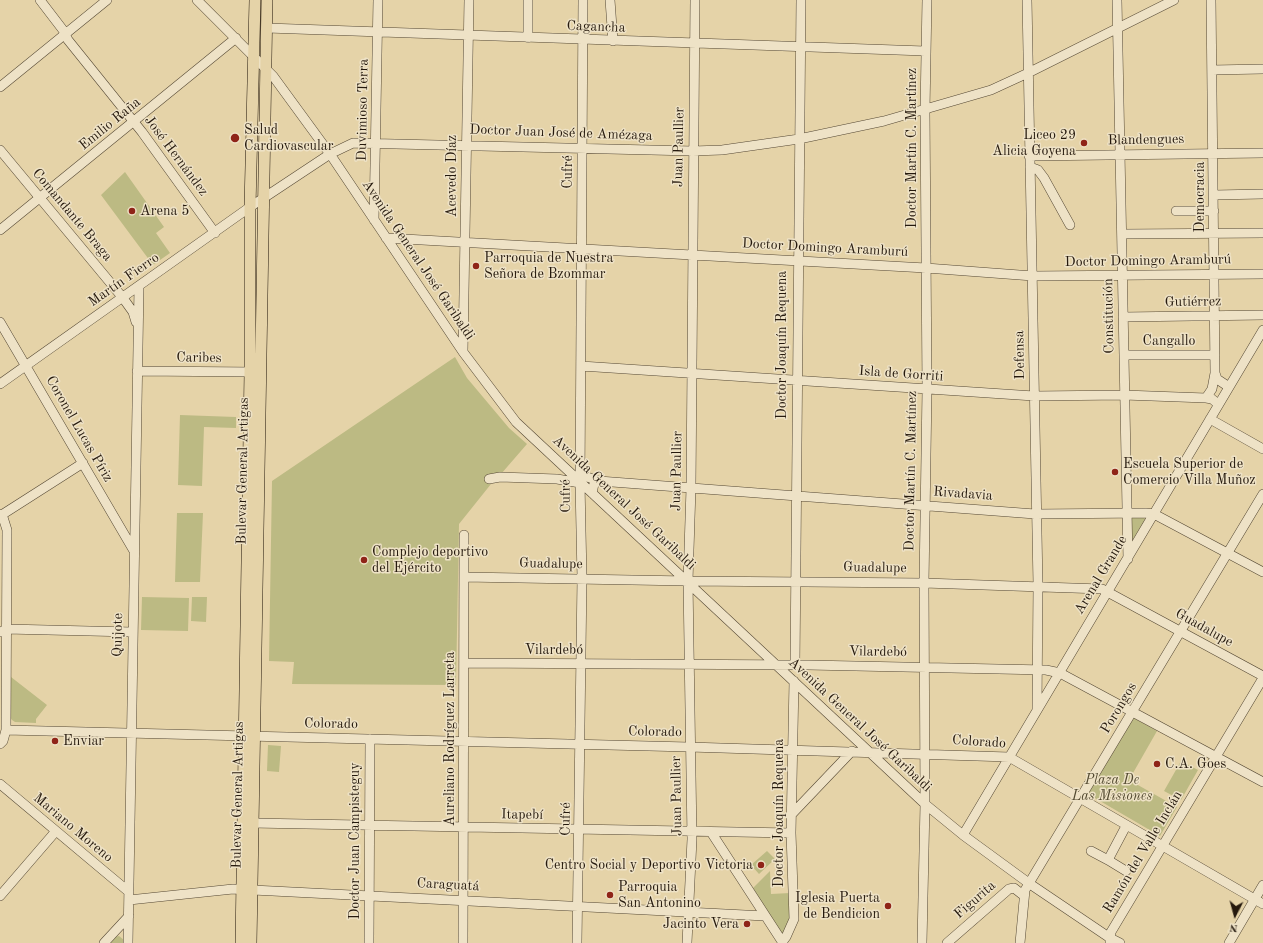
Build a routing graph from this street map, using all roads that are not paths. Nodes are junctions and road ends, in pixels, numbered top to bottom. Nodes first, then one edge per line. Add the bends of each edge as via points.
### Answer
1 (40, 0) edge
2 (107, 0) edge
3 (197, 0) edge
4 (255, 0) edge
5 (260, 0) edge
6 (267, 0) edge
7 (378, 0) edge
8 (469, 0) edge
9 (528, 0) edge
10 (583, 0) edge
11 (610, 0) edge
12 (695, 0) edge
13 (801, 0) edge
14 (927, 0) edge
15 (1027, 0) edge
16 (1117, 0) edge
17 (1174, 0) edge
18 (1211, 0) edge
19 (267, 28) junction
20 (1118, 28) junction
21 (378, 33) junction
22 (65, 34) junction
23 (468, 36) junction
24 (236, 38) junction
25 (528, 38) junction
26 (583, 40) junction
27 (613, 41) junction
28 (695, 44) junction
29 (800, 47) junction
30 (925, 51) junction
31 (254, 56) junction
32 (267, 69) junction
33 (1263, 69) edge
34 (1212, 70) junction
35 (1028, 73) junction
36 (0, 88) edge
37 (265, 109) junction
38 (925, 110) junction
39 (134, 123) junction
40 (252, 124) junction
41 (264, 124) junction
42 (799, 138) junction
43 (377, 142) junction
44 (466, 144) junction
45 (582, 148) junction
46 (251, 149) junction
47 (0, 150) edge
48 (693, 151) junction
49 (1263, 153) edge
50 (330, 154) junction
51 (1119, 154) junction
52 (1214, 154) junction
53 (1029, 156) junction
54 (1030, 167) junction
55 (1263, 194) edge
56 (1214, 195) junction
57 (39, 198) junction
58 (264, 198) junction
59 (250, 207) junction
60 (1176, 211) dead end
61 (1214, 211) junction
62 (374, 220) junction
63 (1070, 225) dead end
64 (0, 230) edge
65 (215, 233) junction
66 (1214, 233) junction
67 (1263, 233) edge
68 (1122, 234) junction
69 (386, 238) junction
70 (466, 242) junction
71 (582, 248) junction
72 (692, 254) junction
73 (797, 261) junction
74 (926, 268) junction
75 (1263, 274) edge
76 (1214, 275) junction
77 (1033, 276) junction
78 (1122, 276) junction
79 (139, 286) junction
80 (123, 298) junction
81 (1263, 315) edge
82 (1214, 316) junction
83 (1123, 317) junction
84 (0, 322) edge
85 (137, 327) junction
86 (1263, 330) edge
87 (1260, 340) edge
88 (463, 352) junction
89 (1124, 355) junction
90 (1215, 356) junction
91 (26, 366) junction
92 (581, 366) junction
93 (137, 371) junction
94 (255, 372) junction
95 (692, 373) junction
96 (1215, 373) junction
97 (796, 382) junction
98 (0, 384) edge
99 (1229, 387) junction
100 (927, 390) junction
101 (1124, 395) junction
102 (1034, 396) junction
103 (1206, 398) junction
104 (1218, 404) junction
105 (1210, 419) junction
106 (1263, 448) edge
107 (83, 463) junction
108 (563, 466) junction
109 (580, 470) junction
110 (489, 479) dead end
111 (557, 479) junction
112 (599, 481) junction
113 (580, 482) junction
114 (691, 488) junction
115 (592, 493) junction
116 (1263, 494) edge
117 (795, 496) junction
118 (925, 505) junction
119 (1127, 512) junction
120 (1035, 514) junction
121 (1154, 514) junction
122 (1, 515) edge
123 (464, 535) dead end
124 (134, 551) junction
125 (1228, 553) junction
126 (1128, 559) junction
127 (1263, 572) edge
128 (464, 577) junction
129 (582, 578) junction
130 (688, 581) junction
131 (794, 581) junction
132 (924, 583) junction
133 (1038, 585) junction
134 (1108, 592) junction
135 (3, 631) edge
136 (132, 632) junction
137 (1181, 632) junction
138 (464, 663) junction
139 (581, 664) junction
140 (690, 665) junction
141 (794, 665) junction
142 (776, 666) junction
143 (925, 667) junction
144 (1038, 670) junction
145 (1060, 673) junction
146 (1263, 677) edge
147 (794, 681) junction
148 (1037, 710) junction
149 (1132, 712) junction
150 (6, 730) junction
151 (131, 733) junction
152 (249, 736) junction
153 (370, 739) junction
154 (463, 742) junction
155 (0, 744) edge
156 (580, 745) junction
157 (689, 747) junction
158 (793, 750) junction
159 (852, 751) junction
160 (868, 752) junction
161 (925, 753) junction
162 (1216, 756) junction
163 (1009, 757) junction
164 (1263, 782) edge
165 (0, 784) edge
166 (1080, 800) junction
167 (925, 804) junction
168 (791, 815) junction
169 (252, 824) junction
170 (369, 825) junction
171 (1126, 826) junction
172 (463, 828) junction
173 (579, 830) junction
174 (56, 831) junction
175 (692, 832) junction
176 (711, 832) junction
177 (791, 833) junction
178 (963, 834) junction
179 (1163, 848) junction
180 (1091, 851) dead end
181 (1108, 860) junction
182 (1126, 871) dead end
183 (1030, 884) junction
184 (1263, 885) edge
185 (247, 889) junction
186 (369, 895) junction
187 (1024, 895) junction
188 (0, 896) edge
189 (129, 896) junction
190 (1254, 899) junction
191 (462, 900) junction
192 (1263, 904) edge
193 (579, 906) junction
194 (689, 912) junction
195 (129, 916) junction
196 (765, 916) junction
197 (1110, 940) edge
198 (782, 942) edge
199 (104, 943) edge
200 (128, 943) edge
201 (241, 943) edge
202 (251, 943) edge
203 (369, 943) edge
204 (463, 943) edge
205 (577, 943) edge
206 (688, 943) edge
207 (922, 943) edge
208 (947, 943) edge
209 (1020, 943) edge
210 (1120, 943) edge
211 (1229, 943) edge

1 - 22 street, José Hernández
2 - 22 street
3 - 24 street, Avenida General José Garibaldi
4 - 31 main road, Bulevar General Artigas
5 - 32 main road via 260,53
6 - 19 main road, Bulevar General Artigas
7 - 21 street, Duvimioso Terra
8 - 23 street, Acevedo Díaz
9 - 25 street
10 - 26 street, Cufré
11 - 27 street
12 - 28 street, Juan Paullier
13 - 29 street, Doctor Joaquín Requena
14 - 30 street, Doctor Martín C. Martínez
15 - 35 street, Defensa
16 - 20 street, Constitución
17 - 20 street, Doctor Juan José de Amézaga
18 - 34 street, Democracia
19 - 21 street, Cagancha
19 - 32 main road, Bulevar General Artigas
20 - 35 street, Doctor Juan José de Amézaga
20 - 51 street, Constitución
21 - 23 street, Cagancha
21 - 43 street, Duvimioso Terra
22 - 36 street
22 - 39 street, José Hernández
23 - 25 street, Cagancha
23 - 44 street, Acevedo Díaz
24 - 31 street, Avenida General José Garibaldi
24 - 39 street, Emilio Raña
25 - 26 street, Cagancha
26 - 27 street, Cagancha
26 - 45 street, Cufré
27 - 28 street, Cagancha
28 - 29 street, Cagancha
28 - 48 street, Juan Paullier
29 - 30 street, Cagancha
29 - 42 street, Doctor Joaquín Requena
30 - 38 street, Doctor Martín C. Martínez
31 - 32 street, Avenida General José Garibaldi
31 - 37 main road via 260,70 260,100
31 - 40 main road, Bulevar General Artigas
32 - 37 main road, Bulevar General Artigas
32 - 50 street, Avenida General José Garibaldi
33 - 34 street
34 - 52 street, Democracia
35 - 38 street, Doctor Juan José de Amézaga via 991,90
35 - 53 street, Defensa
37 - 41 main road, Bulevar General Artigas
38 - 42 street, Doctor Juan José de Amézaga
38 - 74 street, Doctor Martín C. Martínez
39 - 57 street, Emilio Raña
39 - 65 street, José Hernández
40 - 41 street
40 - 46 main road, Bulevar General Artigas
41 - 58 main road, Bulevar General Artigas
42 - 48 street, Doctor Juan José de Amézaga via 722,150
42 - 73 street, Doctor Joaquín Requena
43 - 44 street, Doctor Juan José de Amézaga
43 - 50 street, Doctor Juan José de Amézaga via 353,143
43 - 62 street, Duvimioso Terra
44 - 45 street, Doctor Juan José de Amézaga
44 - 70 street, Acevedo Díaz
45 - 48 street, Doctor Juan José de Amézaga
45 - 71 street, Cufré
46 - 58 main road via 257,163 257,193
46 - 59 main road, Bulevar General Artigas
47 - 57 street, Comandante Braga
48 - 72 street, Juan Paullier
49 - 52 street, Blandengues
50 - 58 street, Doctor Juan José de Amézaga
50 - 62 street, Avenida General José Garibaldi
51 - 52 street, Blandengues
51 - 53 street, Blandengues
51 - 68 street, Constitución
52 - 56 street, Democracia
53 - 54 street, Defensa
54 - 63 street via 1038,170 1044,178
54 - 77 street, Defensa
55 - 56 street
56 - 61 street, Democracia
57 - 64 street, Emilio Raña
57 - 80 street, Comandante Braga
58 - 59 street, Martín Fierro
58 - 94 main road, Bulevar General Artigas
59 - 65 street, Martín Fierro
59 - 94 main road, Bulevar General Artigas
60 - 61 street
61 - 66 street, Democracia
62 - 69 street, Avenida General José Garibaldi
65 - 79 street, Martín Fierro
66 - 67 street
66 - 68 street
66 - 76 street, Democracia
68 - 78 street, Constitución
69 - 70 street, Doctor Domingo Aramburú
69 - 88 street, Avenida General José Garibaldi
70 - 71 street, Doctor Domingo Aramburú
70 - 88 street, Acevedo Díaz
71 - 72 street, Doctor Domingo Aramburú
71 - 92 street, Cufré
72 - 73 street, Doctor Domingo Aramburú
72 - 95 street, Juan Paullier
73 - 74 street, Doctor Domingo Aramburú
73 - 97 street, Doctor Joaquín Requena
74 - 77 street, Doctor Domingo Aramburú
74 - 100 street, Doctor Martín C. Martínez
75 - 76 street, Doctor Domingo Aramburú
76 - 78 street, Doctor Domingo Aramburú
76 - 82 street, Democracia
77 - 78 street, Doctor Domingo Aramburú
77 - 102 street, Defensa
78 - 83 street, Constitución
79 - 80 street, Martín Fierro
79 - 85 street, Quijote
80 - 85 street, Quijote via 133,312
80 - 91 street, Martín Fierro
81 - 82 street, Gutiérrez
82 - 83 street, Gutiérrez
82 - 90 street, Democracia
83 - 89 street, Constitución
84 - 91 street, Coronel Lucas Píriz
85 - 93 street, Quijote
86 - 87 street, Arenal Grande
87 - 99 street, Arenal Grande
88 - 108 street, Avenida General José Garibaldi via 516,422
89 - 90 street, Cangallo
89 - 101 street, Constitución
90 - 96 street, Democracia
91 - 98 street, Martín Fierro
91 - 107 street, Coronel Lucas Píriz
92 - 95 street, Isla de Gorriti
92 - 109 street, Cufré
93 - 94 street, Caribes
93 - 124 street, Quijote
94 - 152 main road, Bulevar General Artigas
95 - 97 street, Isla de Gorriti
95 - 114 street, Juan Paullier
96 - 99 street via 1217,379
96 - 103 street, Democracia via 1212,389
97 - 100 street, Isla de Gorriti
97 - 117 street, Doctor Joaquín Requena
99 - 104 street, Arenal Grande
100 - 102 street, Isla de Gorriti
100 - 118 street, Doctor Martín C. Martínez
101 - 102 street, Isla de Gorriti
101 - 103 street, Isla de Gorriti
101 - 119 street, Constitución
102 - 120 street, Defensa
103 - 104 street, Isla de Gorriti
104 - 105 street, Arenal Grande
105 - 106 street
105 - 121 street, Arenal Grande
107 - 122 street
107 - 124 street, Coronel Lucas Píriz
108 - 111 street
108 - 113 street, Avenida General José Garibaldi
109 - 112 street, Rivadavia via 587,477
109 - 113 street, Cufré
110 - 111 street
111 - 113 street
112 - 114 street, Rivadavia
112 - 115 street via 594,484
113 - 115 street, Avenida General José Garibaldi
113 - 129 street, Cufré
114 - 117 street, Rivadavia
114 - 130 street, Juan Paullier
115 - 130 street, Avenida General José Garibaldi
116 - 125 street, Porongos
117 - 118 street, Rivadavia
117 - 131 street, Doctor Joaquín Requena
118 - 120 street, Rivadavia
118 - 132 street, Doctor Martín C. Martínez
119 - 120 street, Rivadavia
119 - 121 street, Rivadavia
119 - 126 street, Constitución
120 - 133 street, Defensa
121 - 125 street, Rivadavia
121 - 126 street, Arenal Grande
122 - 135 street via 8,530
123 - 128 street, Aureliano Rodríguez Larreta
124 - 136 street, Quijote
125 - 127 street, Rivadavia
125 - 137 street, Porongos
126 - 134 street, Arenal Grande
128 - 129 street, Guadalupe
128 - 138 street, Aureliano Rodríguez Larreta
129 - 130 street, Guadalupe
129 - 139 street, Cufré
130 - 131 street, Guadalupe
130 - 140 street, Juan Paullier
130 - 142 street, Avenida General José Garibaldi
131 - 132 street, Guadalupe
131 - 141 street, Doctor Joaquín Requena
132 - 133 street, Guadalupe
132 - 143 street, Doctor Martín C. Martínez
133 - 134 street, Guadalupe via 1102,589
133 - 144 street, Defensa
134 - 137 street, Guadalupe
134 - 145 street, Arenal Grande
135 - 136 street
135 - 150 street
136 - 151 street, Quijote
137 - 146 street, Guadalupe
137 - 149 street, Porongos
138 - 139 street, Vilardebó
138 - 154 street, Aureliano Rodríguez Larreta
139 - 140 street, Vilardebó
139 - 156 street, Cufré
140 - 142 street, Vilardebó
140 - 157 street, Juan Paullier
141 - 142 street, Vilardebó
141 - 143 street, Vilardebó
142 - 147 street, Avenida General José Garibaldi
143 - 144 street, Vilardebó
143 - 161 street, Doctor Martín C. Martínez
144 - 145 street, Vilardebó
144 - 148 street, Defensa
145 - 148 street, Arenal Grande
145 - 149 street, Vilardebó
146 - 162 street, Ramón del Valle Inclán
147 - 158 street, Doctor Joaquín Requena
147 - 160 street, Avenida General José Garibaldi
148 - 163 street, Arenal Grande
149 - 162 street, Vilardebó
149 - 166 street, Porongos
150 - 151 street, Colorado
150 - 155 street
151 - 152 street, Colorado
151 - 189 street, Quijote
152 - 153 street, Colorado
152 - 169 main road, Bulevar General Artigas
152 - 185 main road, Bulevar General Artigas
153 - 154 street, Colorado
153 - 170 street, Doctor Juan Campisteguy
154 - 156 street, Colorado
154 - 172 street, Aureliano Rodríguez Larreta
156 - 157 street, Colorado
156 - 173 street, Cufré
157 - 158 street, Colorado
157 - 175 street, Juan Paullier
158 - 159 street, Colorado
158 - 168 street, Doctor Joaquín Requena
159 - 160 street, Colorado
159 - 168 street
160 - 161 street, Colorado
160 - 167 street, Avenida General José Garibaldi
161 - 163 street, Colorado
161 - 167 street, Doctor Martín C. Martínez
162 - 164 street, Vilardebó
162 - 179 street, Ramón del Valle Inclán
163 - 166 street, Colorado
163 - 178 street, Arenal Grande
165 - 174 street, Mariano Moreno
166 - 171 street, Colorado
166 - 183 street, Porongos
167 - 178 street, Avenida General José Garibaldi
167 - 207 street, Doctor Martín C. Martínez
168 - 177 street, Doctor Joaquín Requena
169 - 170 street, Itapebí
169 - 185 main road, Bulevar General Artigas
170 - 172 street, Itapebí
170 - 186 street, Doctor Juan Campisteguy
171 - 179 street, Colorado
171 - 181 street
172 - 173 street, Itapebí
172 - 191 street, Aureliano Rodríguez Larreta
173 - 175 street, Itapebí
173 - 193 street, Cufré
174 - 188 street
174 - 189 street, Mariano Moreno
175 - 176 street, Itapebí
175 - 194 street, Juan Paullier
176 - 177 street, Itapebí
176 - 196 street
177 - 198 street, Doctor Joaquín Requena via 794,919
178 - 183 street, Avenida General José Garibaldi
179 - 190 street, Colorado
179 - 197 street, Ramón del Valle Inclán via 1111,932
180 - 181 street
181 - 182 street
183 - 187 street, Porongos
183 - 197 street, Avenida General José Garibaldi
184 - 190 street
185 - 186 street, Caraguatá
185 - 189 street, Caraguatá
185 - 201 main road, Bulevar General Artigas
185 - 202 main road, Bulevar General Artigas
186 - 191 street, Caraguatá
186 - 203 street, Doctor Juan Campisteguy
187 - 208 street, Figurita via 1014,888 1009,889
187 - 209 street, Porongos
189 - 195 street, Quijote
190 - 192 street, Colorado
190 - 211 street
191 - 193 street, Caraguatá
191 - 204 street, Aureliano Rodríguez Larreta
193 - 194 street, Caraguatá
193 - 205 street, Cufré
194 - 196 street, Caraguatá
194 - 206 street, Juan Paullier
195 - 199 street
195 - 200 street, Quijote
196 - 198 street
197 - 210 street, Avenida General José Garibaldi

